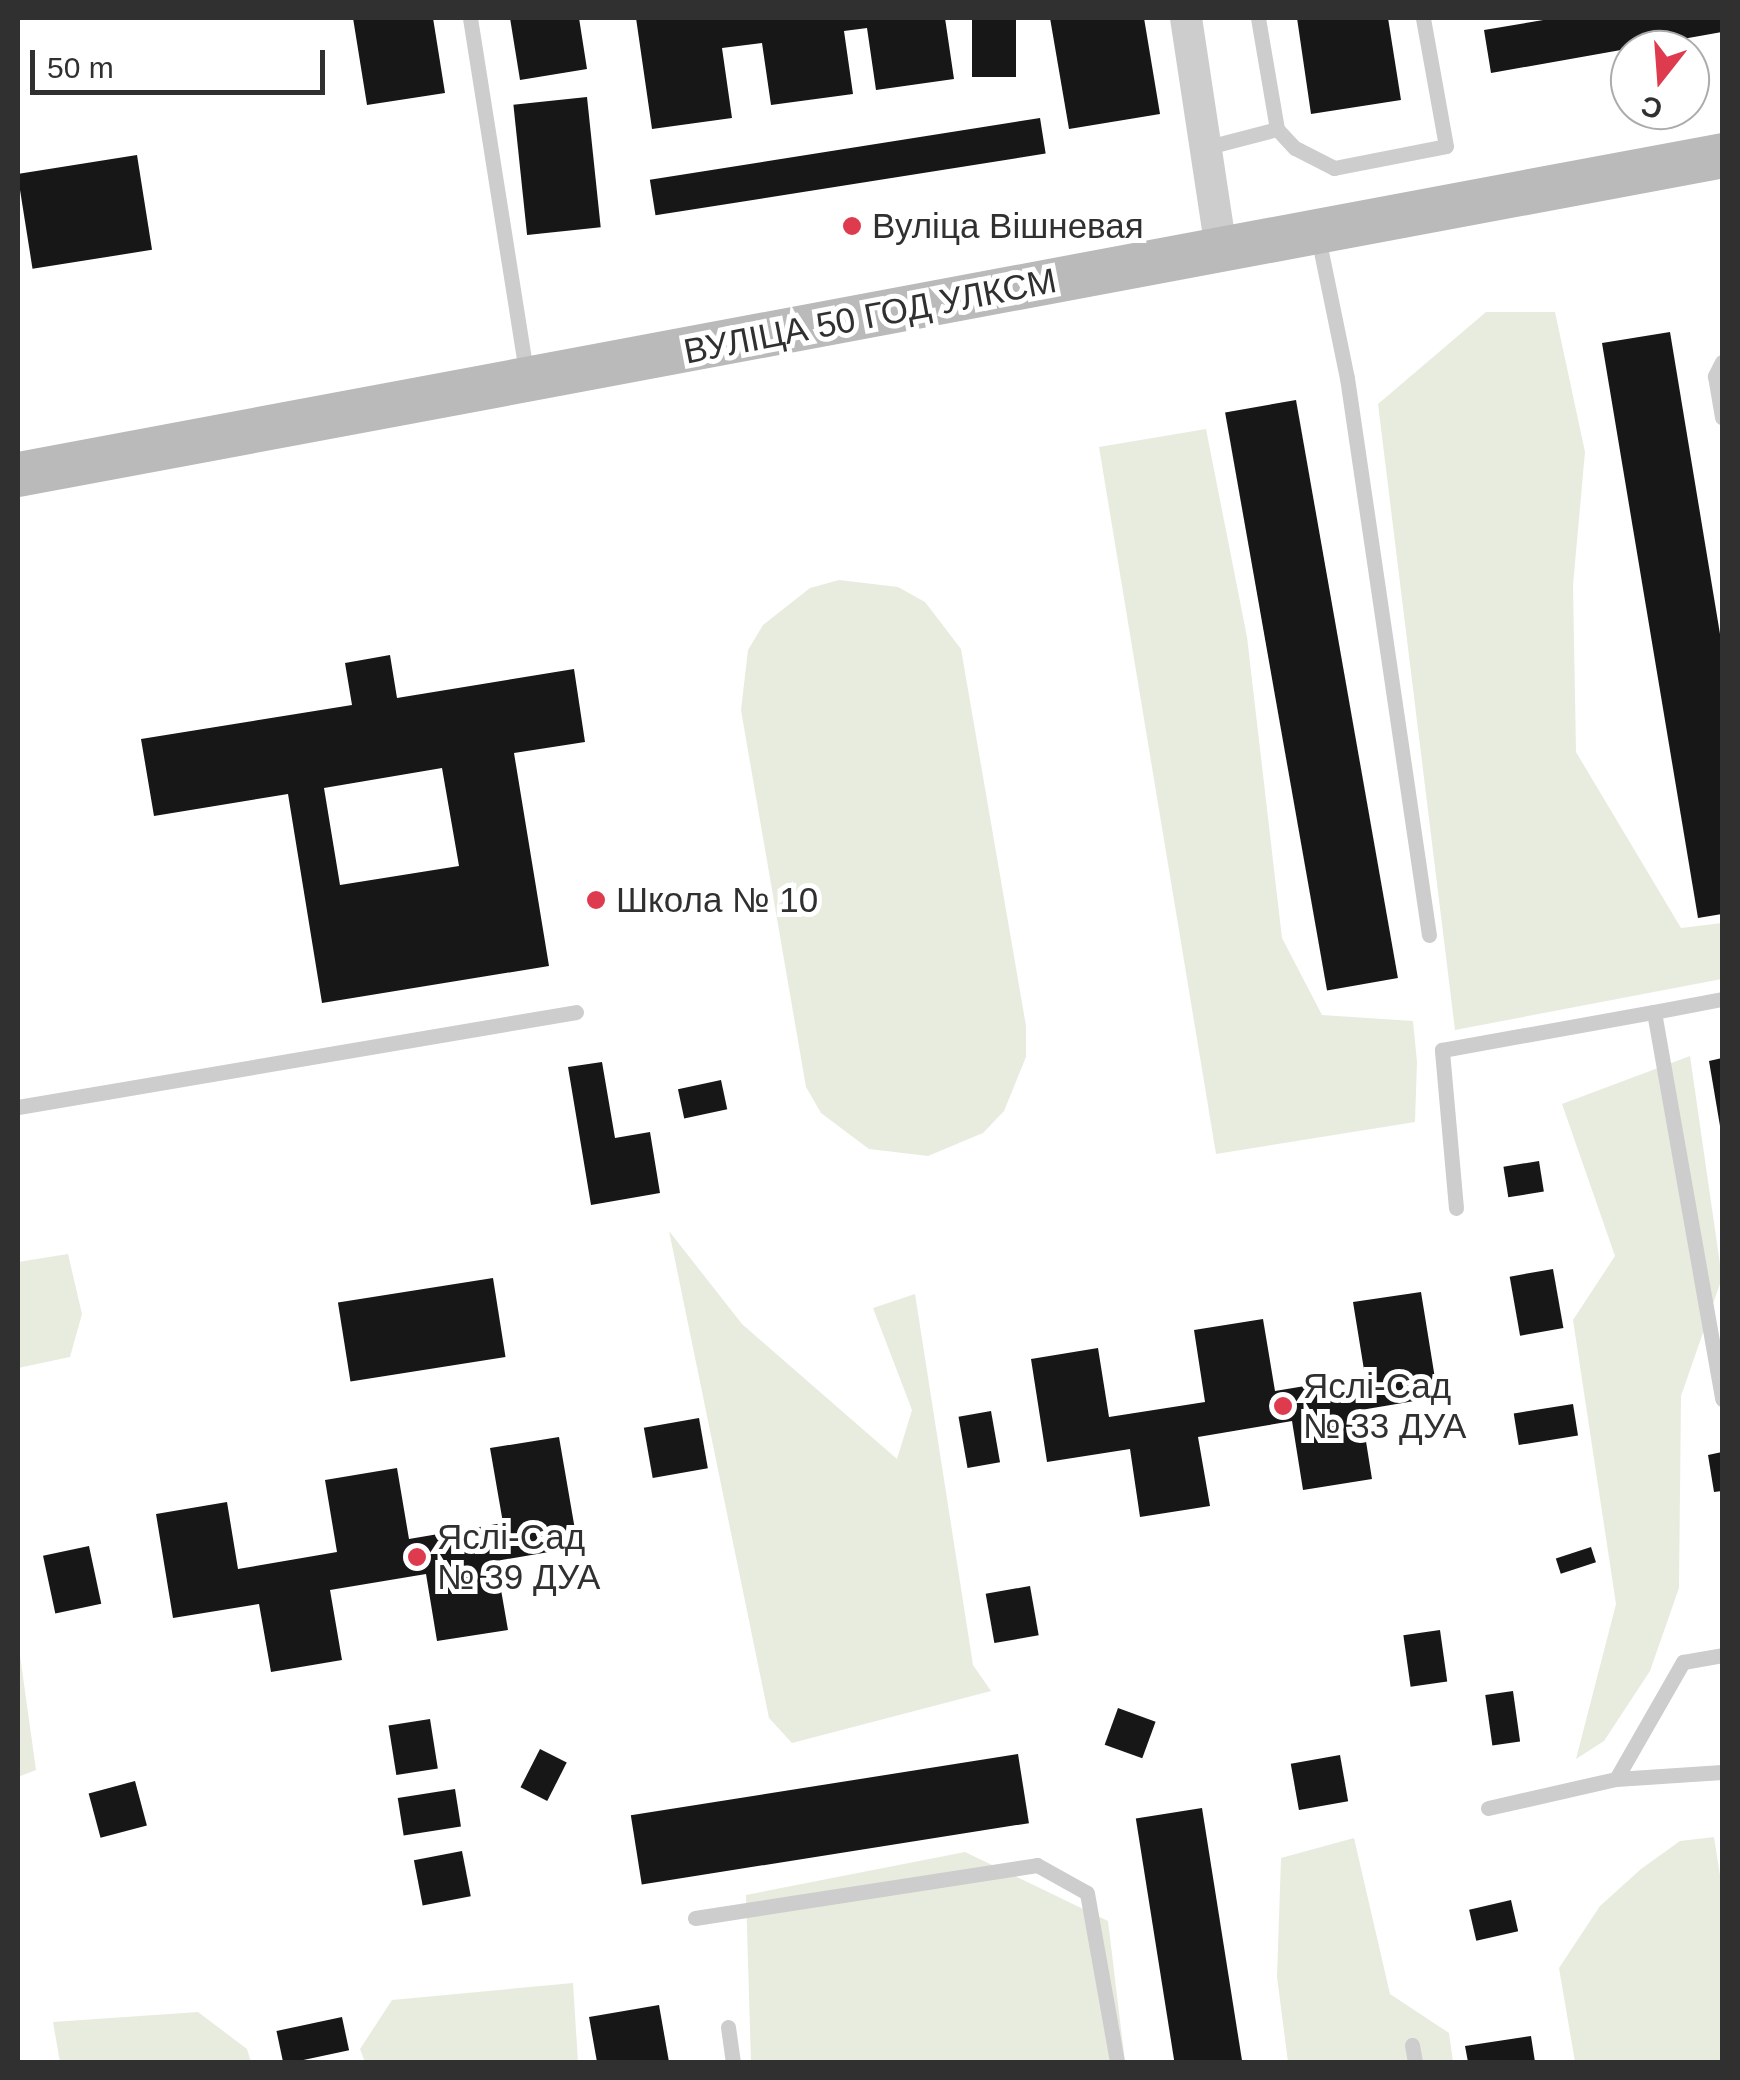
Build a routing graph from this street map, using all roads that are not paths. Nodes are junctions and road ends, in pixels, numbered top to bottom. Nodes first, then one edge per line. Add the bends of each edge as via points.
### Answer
1 (470, 18) edge
2 (1186, 18) edge
3 (1258, 18) edge
4 (1424, 18) edge
5 (1277, 129) junction
6 (1208, 147) junction
7 (1722, 155) edge
8 (1317, 233) junction
9 (1220, 249) junction
10 (1722, 362) edge
11 (528, 381) junction
12 (1722, 418) edge
13 (18, 474) edge
14 (1429, 934) dead end
15 (1722, 998) edge
16 (576, 1012) dead end
17 (1654, 1012) junction
18 (18, 1107) edge
19 (1456, 1208) dead end
20 (1722, 1399) edge
21 (1722, 1654) edge
22 (1722, 1772) edge
23 (1616, 1779) junction
24 (1488, 1808) dead end
25 (695, 1918) dead end
26 (728, 2027) dead end
27 (1412, 2045) dead end
28 (734, 2062) edge
29 (1117, 2062) edge
30 (1414, 2062) edge

1 - 11 lane
2 - 6 street
3 - 5 lane
4 - 5 lane via 1446,146 1334,168
5 - 6 lane
6 - 9 street
7 - 8 main road, ВУЛІЦА 50 ГОД УЛКСМ
8 - 9 main road, ВУЛІЦА 50 ГОД УЛКСМ
8 - 14 lane via 1347,378
9 - 11 main road, ВУЛІЦА 50 ГОД УЛКСМ
10 - 12 lane via 1715,376
11 - 13 main road, ВУЛІЦА 50 ГОД УЛКСМ
15 - 17 lane
16 - 18 lane
17 - 19 lane via 1442,1050
17 - 20 lane
21 - 23 lane via 1684,1662
22 - 23 lane
23 - 24 lane
25 - 29 lane via 1037,1866 1087,1893
26 - 28 lane
27 - 30 lane

